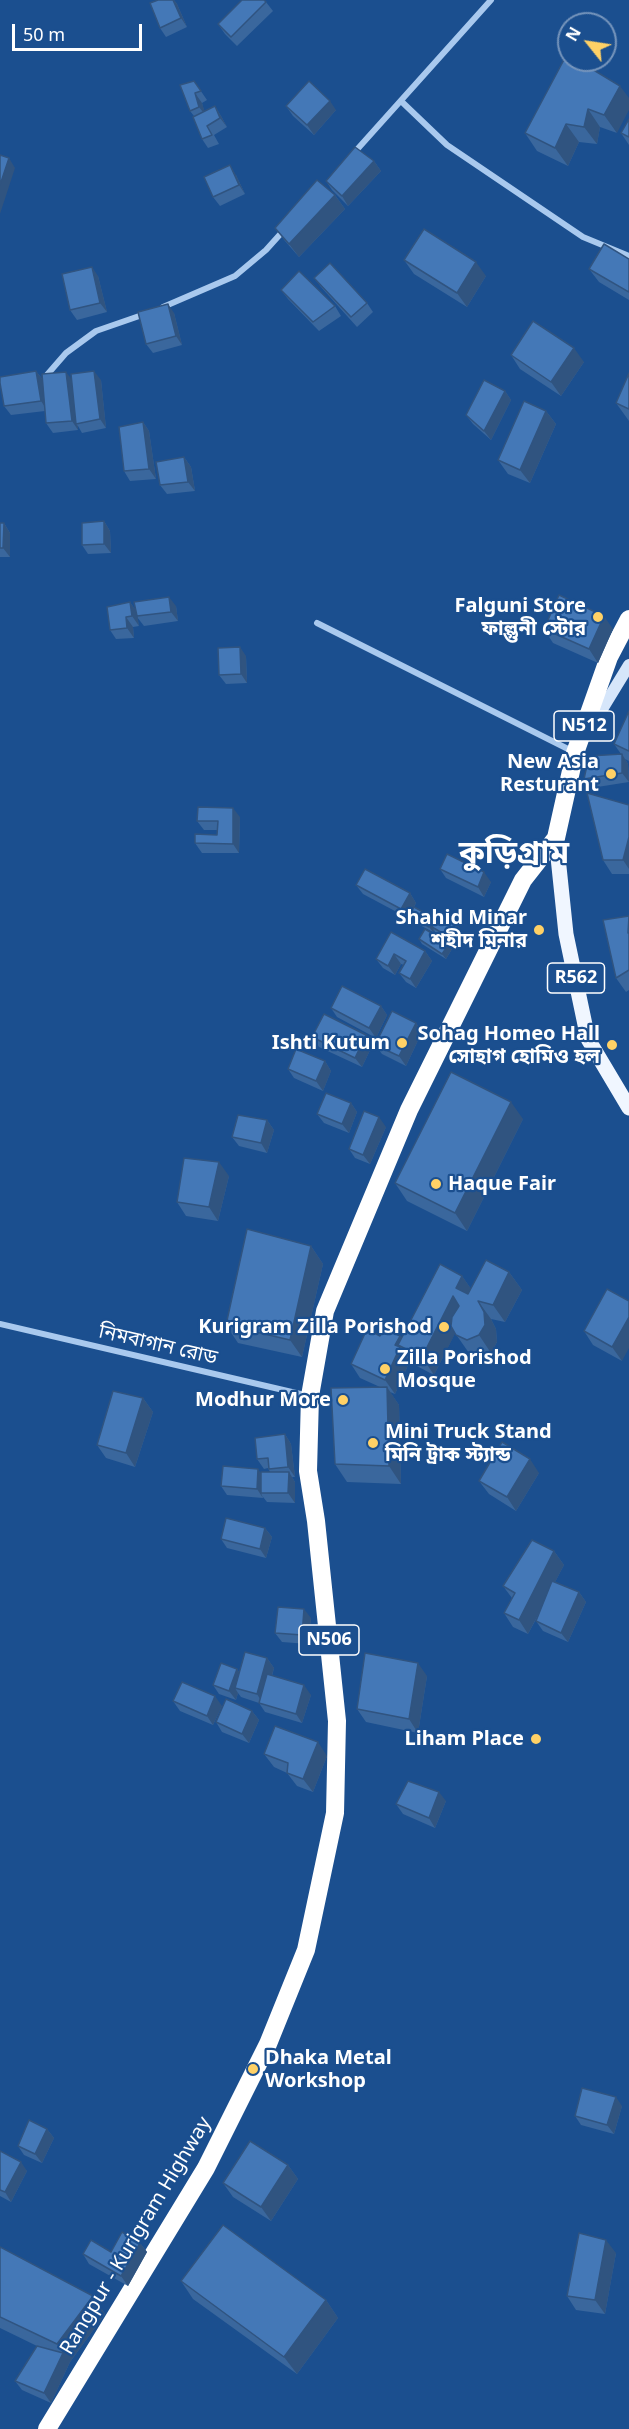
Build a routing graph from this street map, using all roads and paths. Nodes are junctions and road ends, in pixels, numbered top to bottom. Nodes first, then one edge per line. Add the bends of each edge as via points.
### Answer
1 (491, 0) edge
2 (401, 101) junction
3 (349, 158) edge
4 (289, 224) edge
5 (629, 256) edge
6 (46, 376) edge
7 (629, 619) edge
8 (317, 623) dead end
9 (629, 665) edge
10 (575, 753) junction
11 (556, 838) junction
12 (629, 1108) edge
13 (0, 1324) edge
14 (310, 1396) junction
15 (47, 2429) edge

1 - 2 street
2 - 3 street
2 - 5 street via 447,145 495,178 584,237
4 - 6 street via 235,276 175,303 96,331 66,353
7 - 10 highway, N512 via 609,657
8 - 10 street
9 - 10 street
10 - 11 highway, N512
11 - 12 main road, R562 via 566,934 588,1039
11 - 14 highway, Rangpur - Kurigram Highway / N506 via 523,880 409,1110 325,1311
13 - 14 street, নিমবাগান রোড
14 - 15 highway, Rangpur - Kurigram Highway / N506 via 308,1471 337,1721 335,1813 306,1950 268,2044 206,2168

